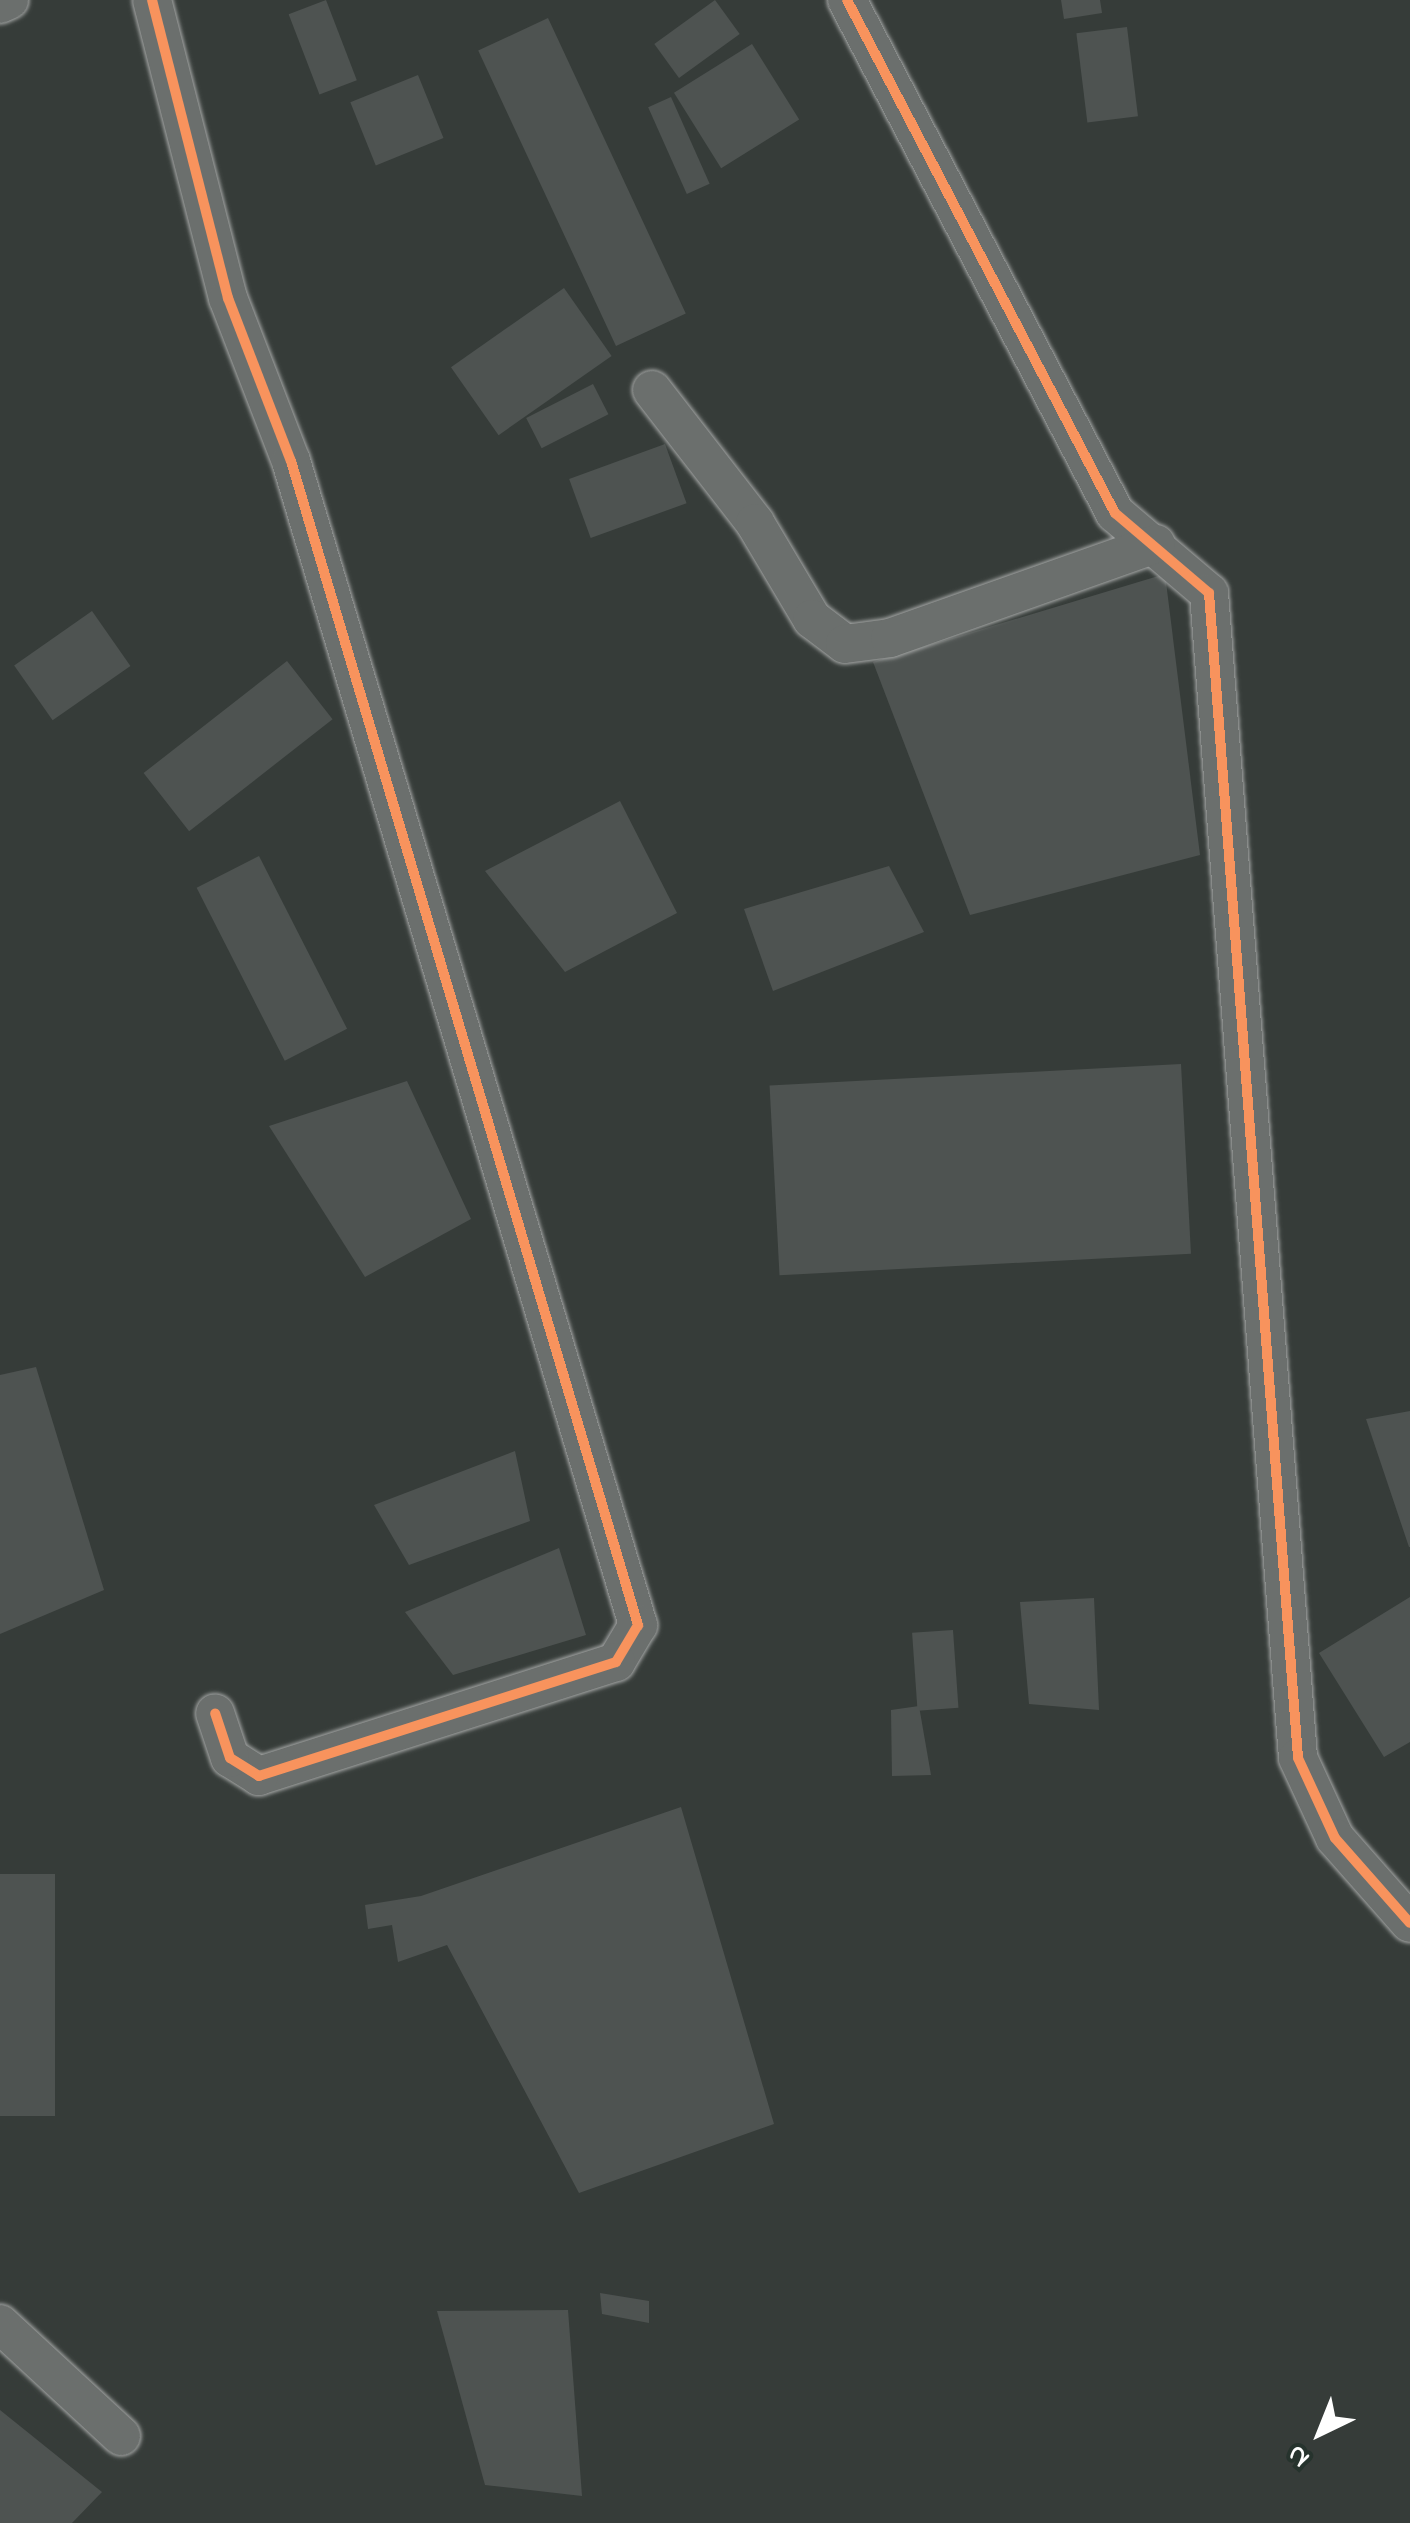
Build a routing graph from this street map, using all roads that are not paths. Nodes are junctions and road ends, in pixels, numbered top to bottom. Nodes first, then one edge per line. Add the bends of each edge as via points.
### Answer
1 (9, 0) edge
2 (152, 0) edge
3 (847, 0) edge
4 (0, 4) edge
5 (652, 390) dead end
6 (1156, 544) junction
7 (216, 1713) dead end
8 (1410, 1923) edge
9 (0, 2324) edge
10 (121, 2436) dead end

1 - 4 street
2 - 7 street via 228,298 292,460 638,1625 616,1662 258,1776 230,1758
3 - 6 street via 1115,513
5 - 6 street via 755,523 812,619 845,644 890,638
6 - 8 street via 1209,593 1220,658 1298,1758 1335,1838
9 - 10 street

